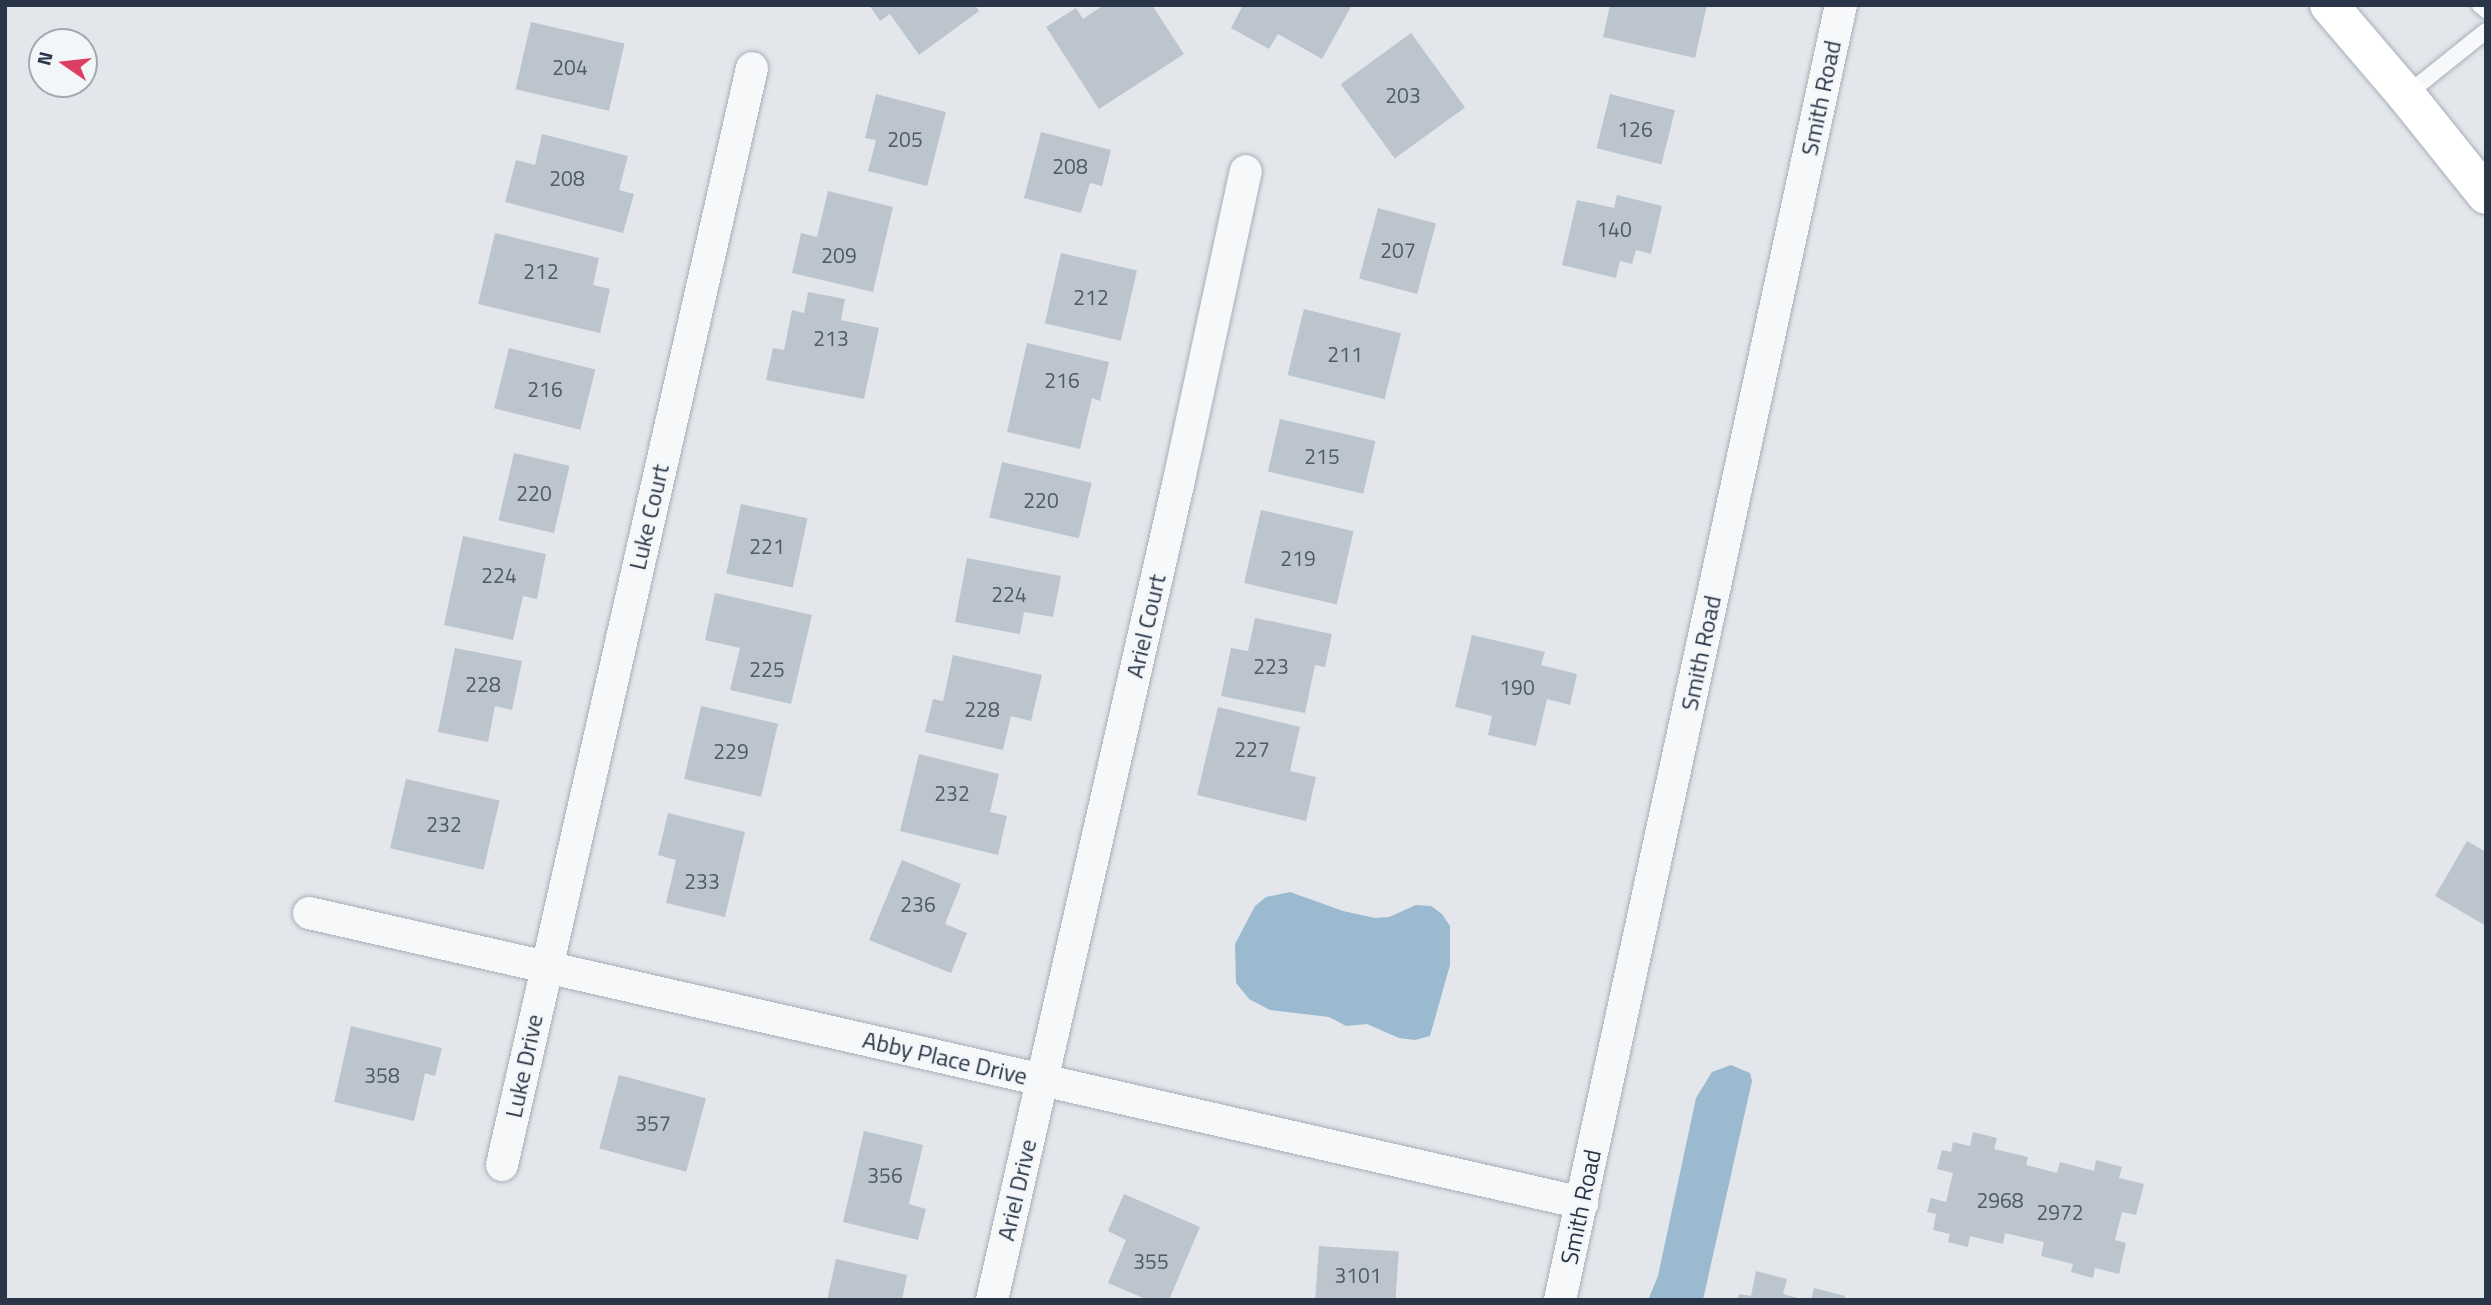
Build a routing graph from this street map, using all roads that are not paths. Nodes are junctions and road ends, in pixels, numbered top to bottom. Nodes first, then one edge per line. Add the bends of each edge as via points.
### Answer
1 (1841, 5) edge
2 (2329, 5) edge
3 (2480, 5) edge
4 (2486, 9) edge
5 (2486, 31) edge
6 (752, 68) dead end
7 (2406, 94) junction
8 (1246, 171) dead end
9 (2486, 195) edge
10 (309, 913) dead end
11 (545, 967) junction
12 (1041, 1080) junction
13 (502, 1165) dead end
14 (1582, 1203) junction
15 (992, 1300) edge
16 (1560, 1300) edge

1 - 14 street, Smith Road
2 - 7 main road
3 - 4 lane
5 - 7 lane
6 - 11 street, Luke Court
7 - 9 main road
8 - 12 street, Ariel Court
10 - 11 street, Abby Place Drive
11 - 12 street, Abby Place Drive
11 - 13 street, Luke Drive
12 - 14 street, Abby Place Drive
12 - 15 street, Ariel Drive
14 - 16 street, Smith Road

